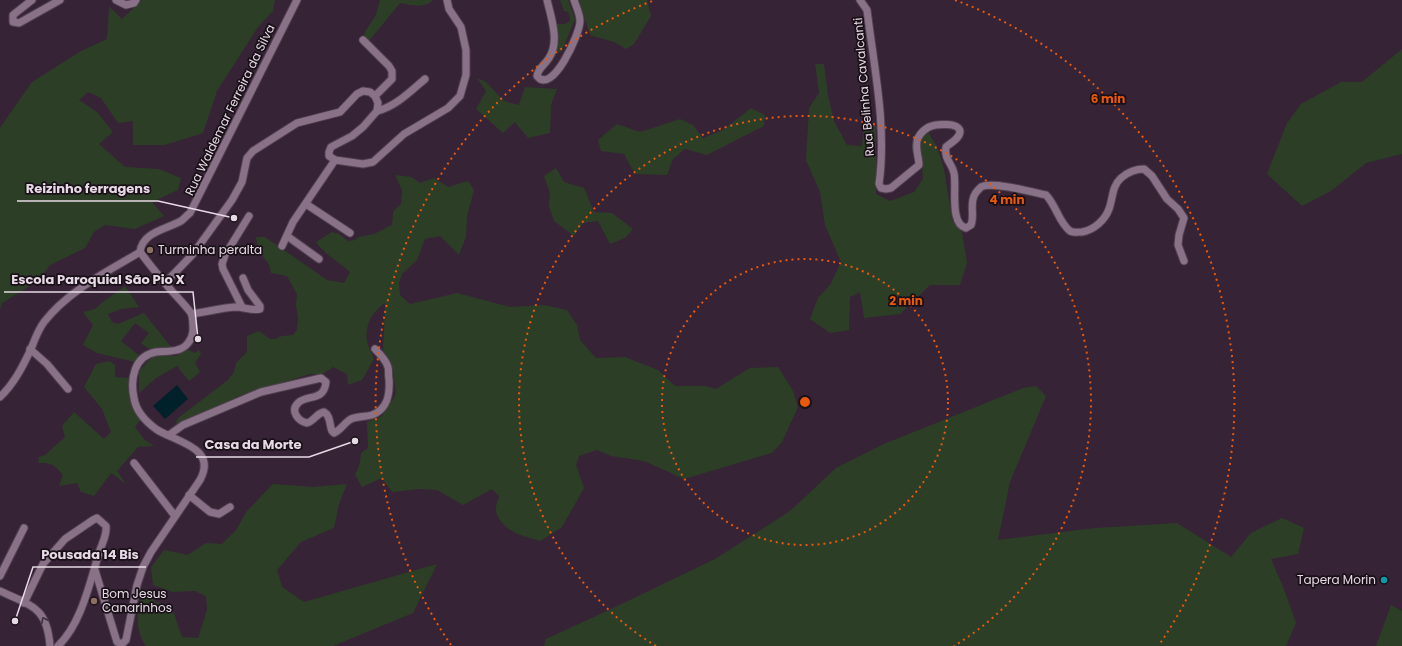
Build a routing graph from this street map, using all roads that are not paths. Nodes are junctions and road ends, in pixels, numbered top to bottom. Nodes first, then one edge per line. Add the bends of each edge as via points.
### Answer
1 (32, 0) edge
2 (116, 0) edge
3 (136, 0) edge
4 (296, 0) edge
5 (447, 0) edge
6 (547, 0) edge
7 (574, 0) edge
8 (860, 0) edge
9 (59, 1) edge
10 (363, 40) dead end
11 (425, 79) dead end
12 (376, 96) junction
13 (377, 111) junction
14 (335, 160) junction
15 (306, 204) junction
16 (249, 216) dead end
17 (350, 233) dead end
18 (287, 236) junction
19 (282, 246) dead end
20 (140, 252) junction
21 (319, 259) dead end
22 (1184, 261) dead end
23 (243, 278) dead end
24 (165, 283) junction
25 (242, 307) junction
26 (192, 314) junction
27 (375, 349) dead end
28 (30, 350) junction
29 (68, 390) dead end
30 (0, 397) edge
31 (169, 435) junction
32 (134, 463) dead end
33 (189, 495) junction
34 (230, 507) dead end
35 (175, 516) junction
36 (24, 528) dead end
37 (95, 570) junction
38 (0, 576) edge
39 (0, 591) edge
40 (24, 603) junction
41 (50, 646) edge
42 (58, 646) edge

1 - 9 street via 13,15 13,22 19,23
2 - 3 street via 126,5
4 - 20 street, Rua Waldemar Ferreira da Silva via 190,213 181,221 150,235 144,241
5 - 14 street via 465,44 466,75 460,96 448,108 404,134 372,162 363,164
6 - 7 street via 554,39 550,58 538,71 537,76 540,80 549,79 555,74 568,56 580,21
8 - 22 street, Rua Belinha Cavalcanti via 867,10 877,87 882,152 879,184 881,188 892,188 919,166 916,146 918,138 930,126 953,125 960,131 955,140 946,147 945,152 955,174 955,210 959,223 966,228 972,225 974,195 980,188 996,185 1046,195 1071,232 1089,231 1104,218 1109,209 1113,190 1121,178 1136,169 1144,169 1184,218 1178,245
10 - 12 street via 392,71 392,79
11 - 13 street via 393,104
12 - 13 street
12 - 24 street via 363,91 340,112 297,123 253,151 247,158 242,182 232,200 193,254
13 - 14 street via 352,136 331,147 329,156
14 - 15 street
15 - 17 street
15 - 18 street
16 - 25 street via 222,264
18 - 19 street
18 - 21 street
20 - 24 street
20 - 28 street via 63,302 44,322
23 - 25 street via 260,309
24 - 26 street
25 - 26 street
26 - 31 street via 193,334 188,344 177,350 148,354 137,363 134,371 133,391 136,409 148,423
27 - 31 street via 388,366 390,392 387,401 372,415 352,418 338,432 332,431 328,414 324,412 320,412 307,423 299,420 295,411 302,399 320,395 326,382 321,378 261,392 183,425
28 - 29 street via 47,364
28 - 30 street via 20,372
31 - 33 street via 198,451 205,462 203,474
32 - 35 street
33 - 34 street via 210,512 218,514
33 - 35 street
35 - 37 street via 143,567 137,585 128,636 122,644 117,642
36 - 38 street
37 - 40 street via 106,535 106,526 98,518 65,539 47,559
37 - 42 street via 76,622
39 - 40 street
41 -> 40 street via 43,617 38,610

